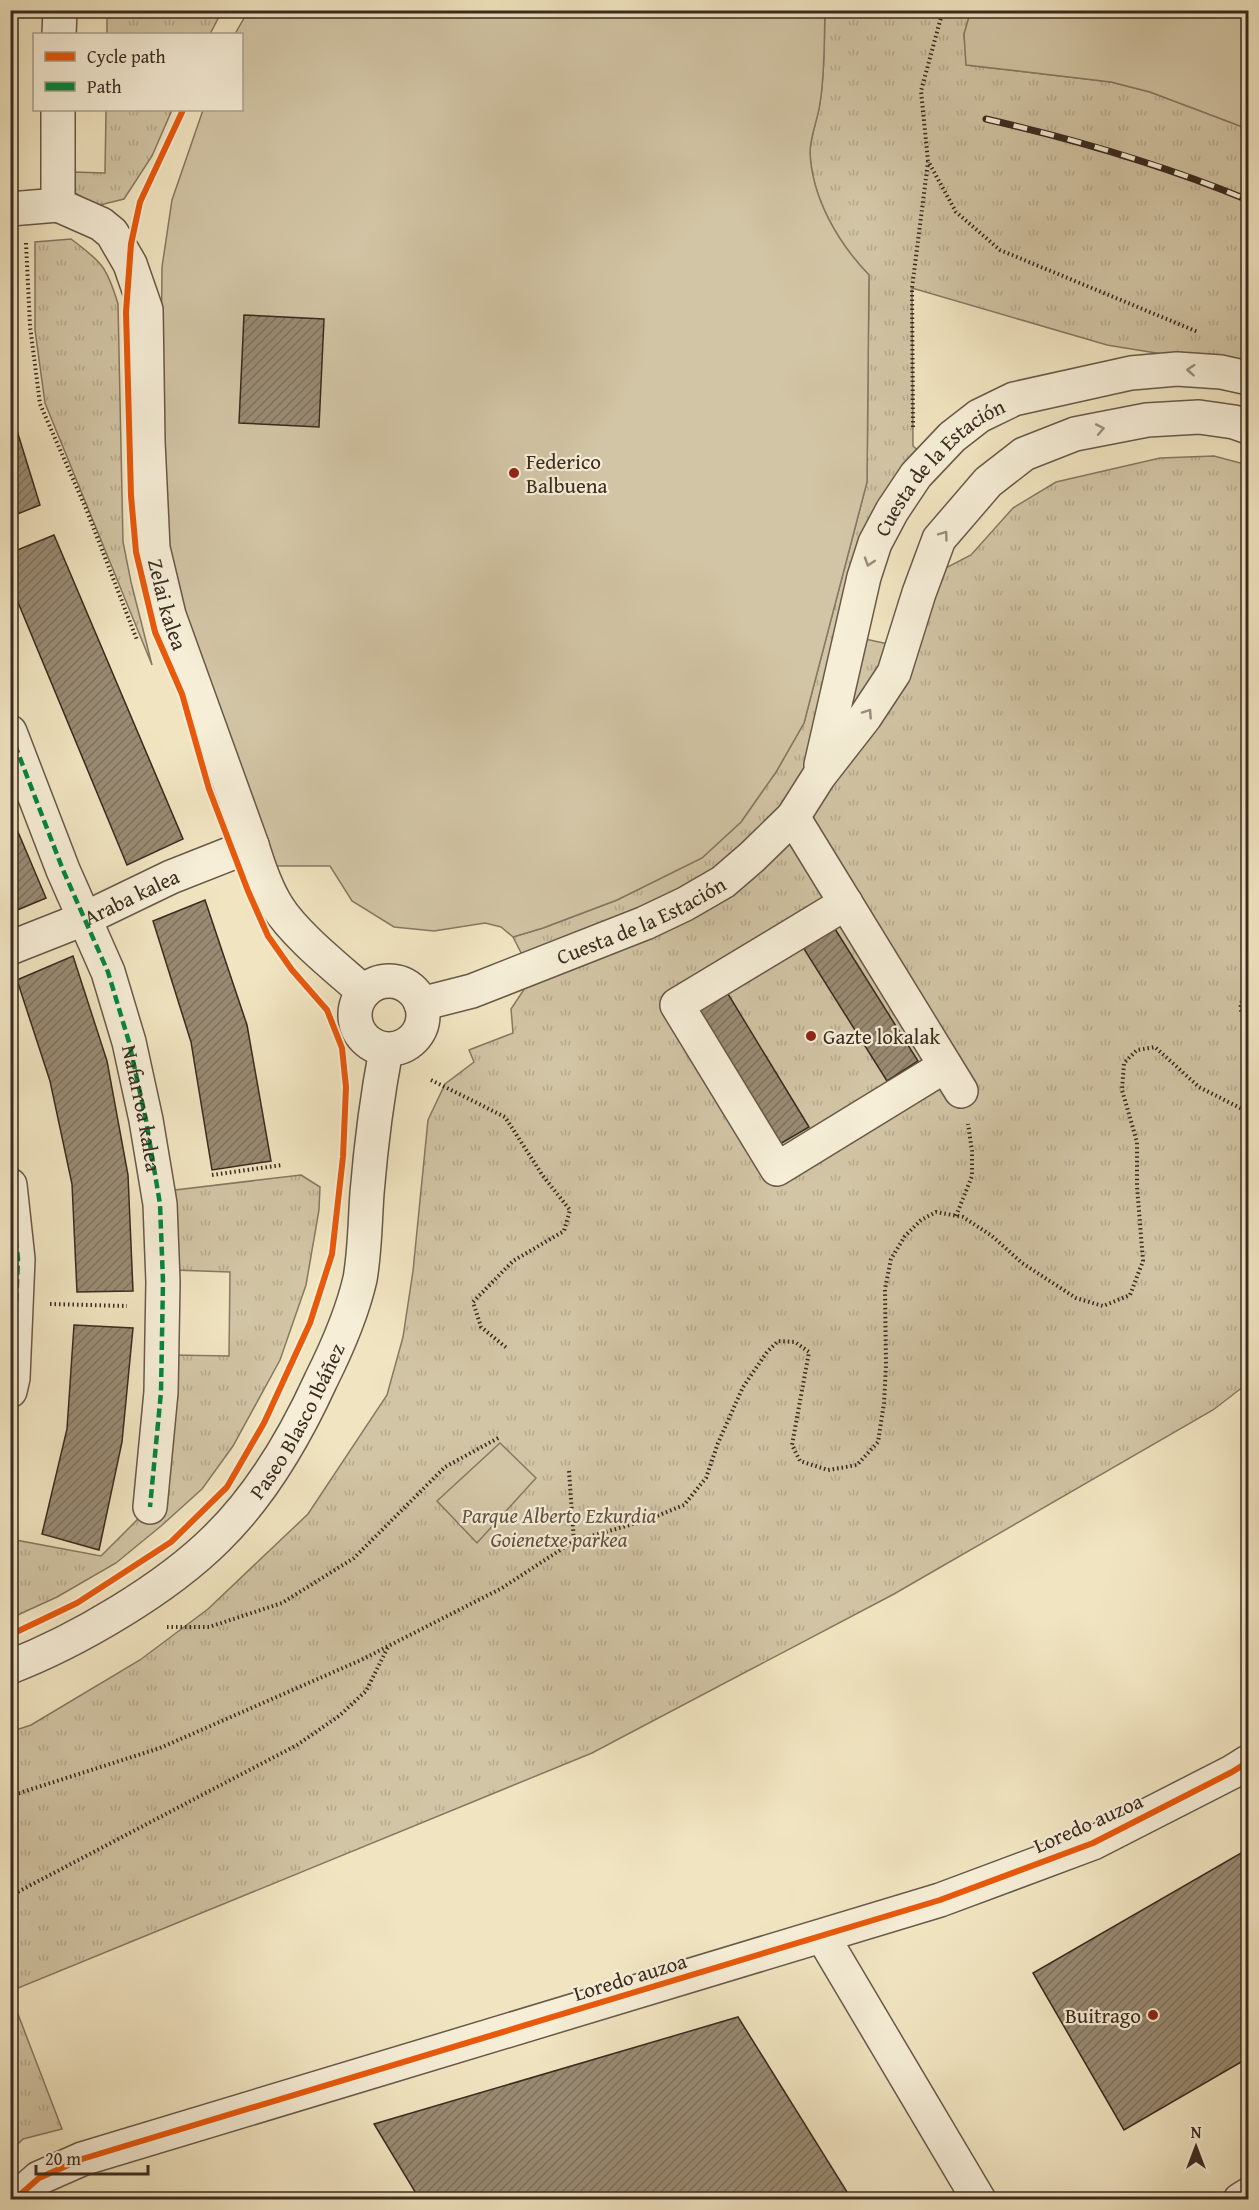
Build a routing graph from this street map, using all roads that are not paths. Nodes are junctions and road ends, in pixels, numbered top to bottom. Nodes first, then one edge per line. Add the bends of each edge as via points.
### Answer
1 (60, 10) edge
2 (59, 33) edge
3 (58, 111) edge
4 (58, 205) junction
5 (10, 209) edge
6 (1248, 378) edge
7 (1248, 428) edge
8 (10, 732) edge
9 (819, 776) junction
10 (793, 817) junction
11 (252, 845) junction
12 (846, 903) junction
13 (86, 918) junction
14 (10, 948) edge
15 (364, 992) junction
16 (421, 1004) junction
17 (386, 1050) junction
18 (10, 1185) edge
19 (10, 1391) edge
20 (150, 1507) dead end
21 (10, 1667) edge
22 (1248, 1762) edge
23 (823, 1937) junction
24 (1248, 2195) edge
25 (14, 2199) edge
26 (979, 2199) edge
27 (1240, 2199) edge

1 - 2 street
3 - 4 street
4 - 5 street, Zelai kalea
4 - 11 street, Zelai kalea via 112,233 130,264 146,310 153,548 169,615
6 -> 9 street, Cuesta de la Estación via 1177,369 1143,372 1014,399 979,416 952,437 916,475 875,543
9 -> 7 street, Cuesta de la Estación via 894,673 939,539 988,482 1024,453 1075,434 1147,420 1199,417
8 - 13 street, Nafarroa kalea via 63,870
9 - 10 street, Cuesta de la Estación
10 - 12 street
10 - 16 street, Cuesta de la Estación via 723,882 685,904 472,991
11 - 13 street, Araba kalea via 171,877
11 - 15 street, Zelai kalea via 277,906 299,932
12 - 12 street via 953,1078 777,1168 677,1005
13 - 14 street, Araba kalea
13 - 20 street, Nafarroa kalea via 108,972 129,1042 160,1204 161,1392
15 - 16 street via 378,983 396,982 411,990
15 - 17 street via 355,1012 359,1033
16 - 17 street via 423,1015 416,1036
17 - 21 street, Paseo Blasco Ibáñez via 377,1096 360,1278 342,1335 307,1412 261,1487 217,1539 110,1618
18 - 19 street via 18,1259
22 - 23 street, Loredo auzoa via 1093,1843 940,1900
23 - 25 street, Loredo auzoa via 82,2159 39,2178
23 - 26 street
24 - 27 street

